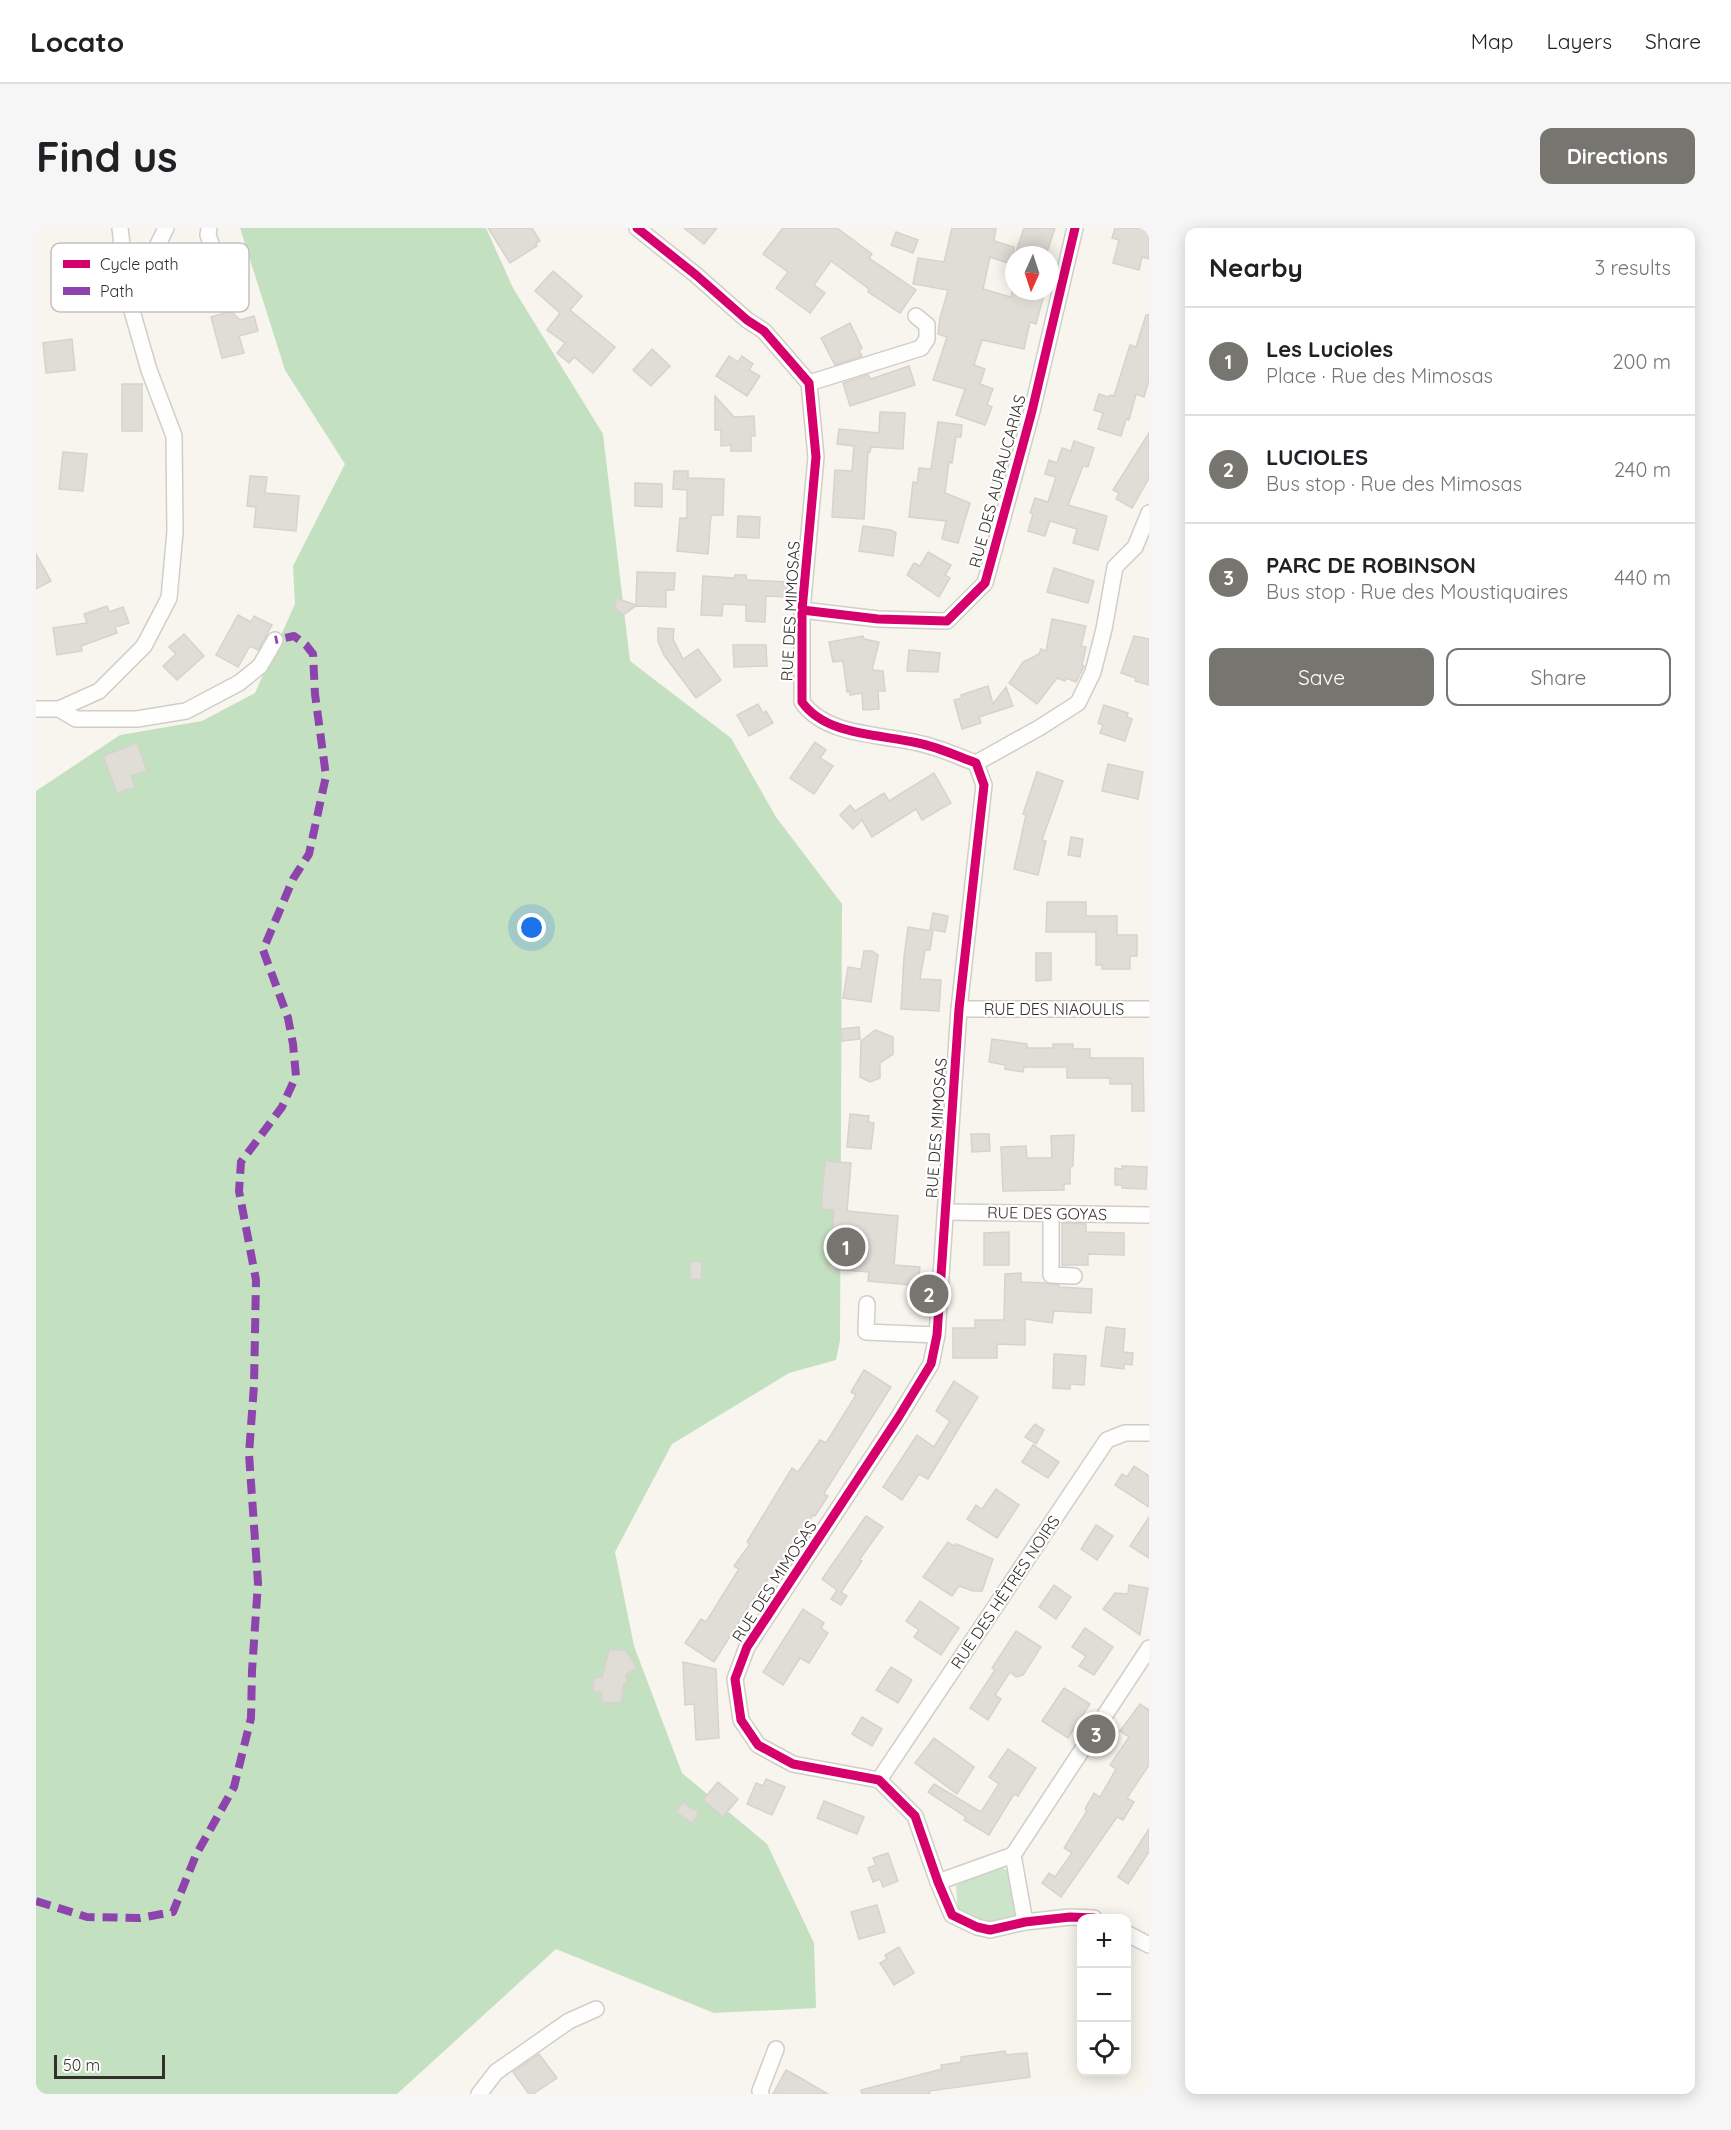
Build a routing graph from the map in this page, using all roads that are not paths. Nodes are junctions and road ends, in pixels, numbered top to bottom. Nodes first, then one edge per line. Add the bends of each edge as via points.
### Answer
1 (120, 228) edge
2 (166, 228) edge
3 (208, 228) edge
4 (637, 228) edge
5 (1075, 228) edge
6 (122, 243) edge
7 (158, 243) edge
8 (211, 243) edge
9 (132, 312) edge
10 (916, 316) dead end
11 (809, 383) junction
12 (1149, 513) edge
13 (1142, 549) edge
14 (802, 610) junction
15 (275, 640) dead end
16 (36, 709) edge
17 (59, 709) junction
18 (976, 763) junction
19 (959, 1009) junction
20 (1149, 1009) edge
21 (946, 1212) junction
22 (1051, 1213) junction
23 (1149, 1215) edge
24 (1074, 1276) dead end
25 (867, 1304) dead end
26 (937, 1335) junction
27 (1149, 1433) edge
28 (1149, 1648) edge
29 (879, 1780) junction
30 (1013, 1855) junction
31 (938, 1882) junction
32 (1077, 1917) edge
33 (1025, 1922) junction
34 (1131, 1936) edge
35 (1149, 1945) edge
36 (596, 2009) dead end
37 (776, 2049) dead end
38 (479, 2094) edge
39 (760, 2094) edge

1 - 6 street
2 - 7 street
3 - 8 street
4 - 11 street via 764,331
5 - 14 street, RUE DES AURAUCARIAS via 1032,411 985,583 947,621 878,619
9 - 17 street via 174,436 175,532 169,598 144,646 99,691
10 - 11 street via 927,325 927,339 921,348
11 - 14 street, RUE DES MIMOSAS via 816,457
12 - 13 street
13 - 18 street via 1115,567 1093,672 1078,703
14 - 18 street, RUE DES MIMOSAS via 802,702 808,711 843,728 918,743
15 - 17 street via 260,666 239,683 186,711 137,719 76,719
16 - 17 street
18 - 19 street, RUE DES MIMOSAS via 984,785
19 - 20 street, RUE DES NIAOULIS
19 - 21 street, RUE DES MIMOSAS
21 - 22 street, RUE DES GOYAS
21 - 26 street, RUE DES MIMOSAS
22 - 23 street, RUE DES GOYAS
22 - 24 street via 1051,1275
25 - 26 street via 866,1332
26 - 29 street, RUE DES MIMOSAS via 931,1364 747,1647 735,1679 741,1720 758,1745 793,1764
27 - 29 street, RUE DES HÊTRES NOIRS via 1125,1433 1107,1440
28 - 30 street
29 - 31 street via 915,1816
30 - 31 street
30 - 33 street
31 - 33 street via 952,1915 977,1927 990,1930
32 - 33 street
34 - 35 street
36 - 38 street via 569,2021 496,2072
37 - 39 street

